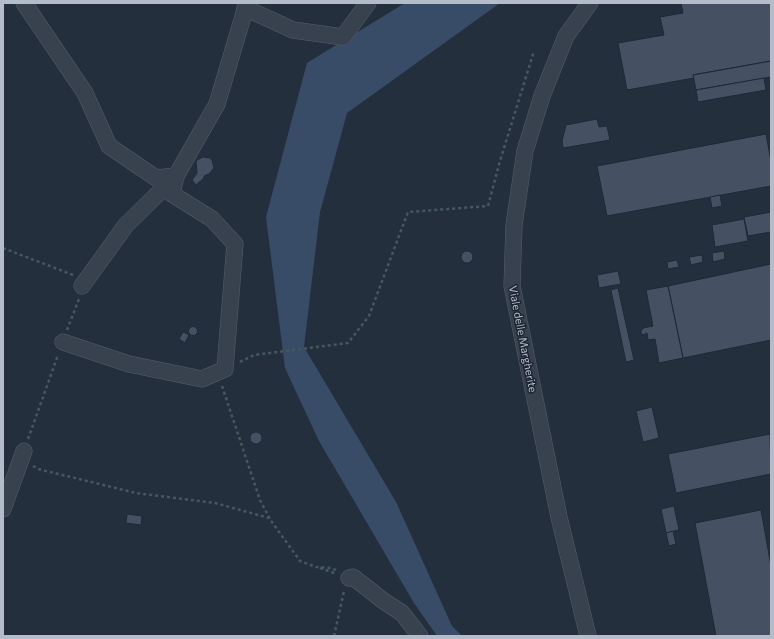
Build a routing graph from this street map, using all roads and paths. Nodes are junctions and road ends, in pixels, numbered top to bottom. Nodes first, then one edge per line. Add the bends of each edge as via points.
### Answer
1 (24, 3) edge
2 (368, 3) edge
3 (590, 3) edge
4 (246, 6) edge
5 (534, 51) dead end
6 (176, 176) junction
7 (3, 248) edge
8 (82, 286) junction
9 (63, 342) junction
10 (225, 369) junction
11 (24, 451) junction
12 (3, 509) edge
13 (270, 519) junction
14 (346, 580) junction
15 (334, 636) edge
16 (420, 636) edge
17 (588, 636) edge

1 - 6 street via 85,93 109,146 156,178
2 - 4 street via 343,37 293,30
3 - 17 street, Viale delle Margherite via 566,36 542,96 525,151 514,225 512,286 559,517
4 - 6 street via 216,104
5 - 10 path via 488,206 408,212 369,316 348,343 254,355
6 - 8 street via 126,225
6 - 10 street via 172,194 212,219 235,244
7 - 8 path via 71,274
8 - 9 path
9 - 10 street via 129,364 202,379
9 - 11 path
10 - 13 path via 217,373 260,500
11 - 12 street
11 - 13 path via 31,465 38,469 136,493 215,503
13 - 14 path via 300,561 316,567 332,568
14 - 15 path
14 - 16 street via 354,576 402,613

